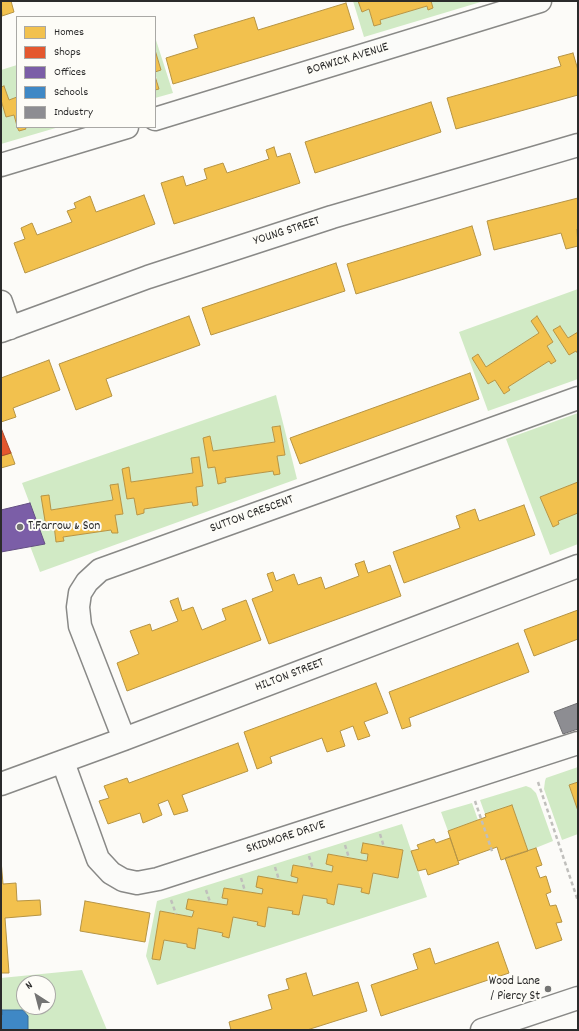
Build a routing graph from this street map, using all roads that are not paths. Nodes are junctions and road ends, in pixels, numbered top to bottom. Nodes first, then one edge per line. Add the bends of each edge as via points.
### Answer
1 (540, 1) edge
2 (156, 119) edge
3 (124, 128) edge
4 (578, 145) edge
5 (1, 165) edge
6 (1, 302) edge
7 (6, 330) edge
8 (578, 398) edge
9 (578, 566) edge
10 (124, 739) junction
11 (578, 743) edge
12 (62, 762) junction
13 (1, 784) edge
14 (578, 998) edge
15 (483, 1030) edge

1 - 2 street, BORWICK AVENUE
3 - 5 street
4 - 7 street, YOUNG STREET via 332,217 148,278
6 - 7 street
8 - 10 street, SUTTON CRESCENT via 100,570 80,593 80,626
9 - 10 street, HILTON STREET
10 - 12 street, HILTON STREET
11 - 12 street, SKIDMORE DRIVE via 166,877 137,883 123,880 110,873 98,860
12 - 13 street, HILTON STREET
14 - 15 street

